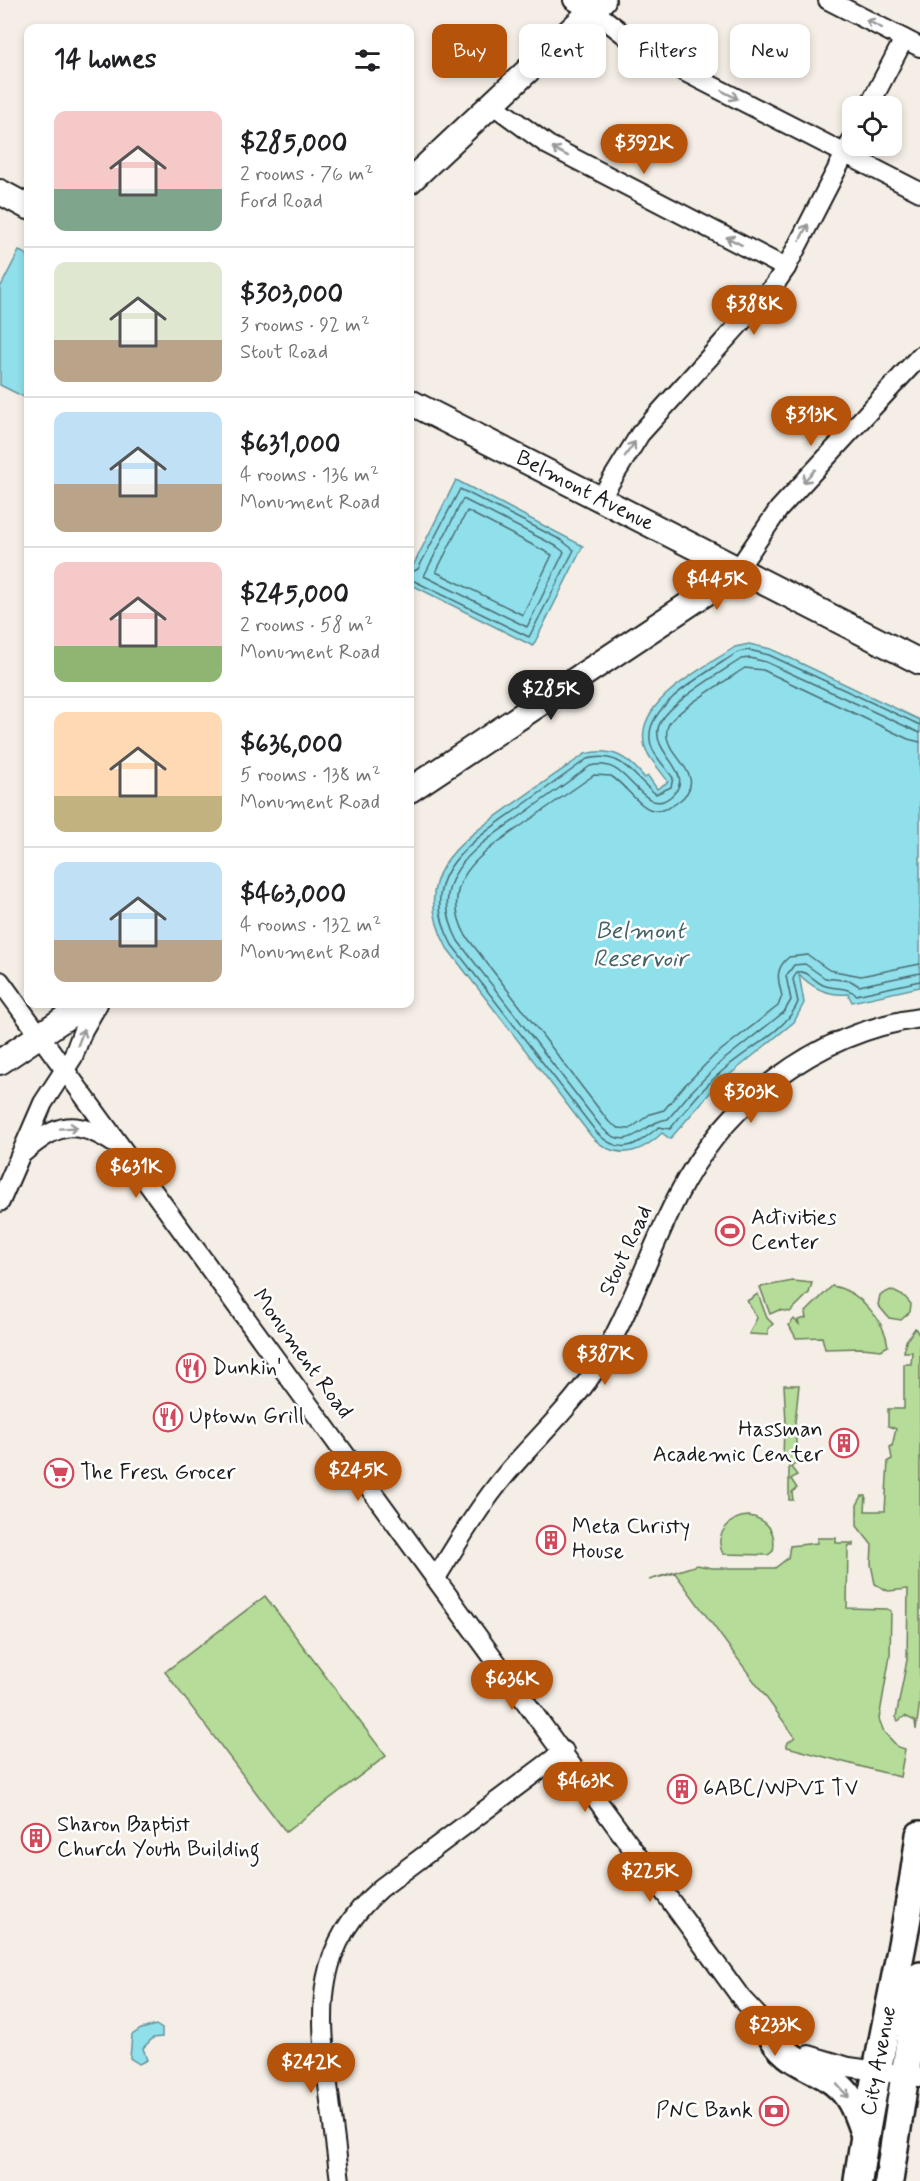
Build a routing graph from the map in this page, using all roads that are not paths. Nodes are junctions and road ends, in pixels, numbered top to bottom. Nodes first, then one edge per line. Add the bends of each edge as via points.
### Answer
1 (828, 0) edge
2 (589, 4) edge
3 (912, 43) edge
4 (876, 96) edge
5 (492, 104) junction
6 (842, 144) edge
7 (843, 156) edge
8 (862, 156) edge
9 (414, 177) edge
10 (0, 192) edge
11 (920, 192) edge
12 (24, 205) edge
13 (786, 268) junction
14 (920, 356) edge
15 (414, 404) edge
16 (600, 499) junction
17 (738, 569) junction
18 (920, 662) edge
19 (414, 787) edge
20 (0, 981) edge
21 (80, 1008) edge
22 (96, 1008) edge
23 (920, 1018) edge
24 (40, 1035) junction
25 (0, 1062) edge
26 (64, 1070) junction
27 (122, 1148) junction
28 (20, 1157) junction
29 (0, 1202) edge
30 (436, 1578) junction
31 (564, 1751) junction
32 (920, 1835) edge
33 (920, 1976) edge
34 (768, 2028) junction
35 (877, 2071) junction
36 (912, 2076) edge
37 (865, 2135) junction
38 (340, 2181) edge
39 (858, 2181) edge
40 (889, 2181) edge

3 -> 1 street
2 - 5 main road
2 -> 6 street via 648,53
3 - 4 street
5 - 9 main road
13 -> 5 street via 548,145
13 -> 7 street
8 - 11 street
10 - 12 main road
16 -> 13 street via 640,434 764,298
14 -> 17 street via 779,509
15 - 16 main road, Belmont Avenue
16 - 17 main road, Belmont Avenue
17 - 18 main road, Belmont Avenue
17 - 19 main road
20 - 24 street, Monument Road
21 - 24 main road
26 -> 22 street
23 - 30 street, Stout Road via 860,1034 804,1059 757,1093 717,1136 685,1182 594,1371 497,1486
24 - 25 main road
24 - 26 street, Monument Road
26 - 27 street, Monument Road
26 - 28 street via 43,1103
28 -> 27 street via 42,1137 67,1127 94,1132
27 - 30 street, Monument Road
28 - 29 street
30 - 31 street, Monument Road
31 - 34 street, Monument Road via 742,1999
31 - 38 street via 381,1888 358,1910 343,1934 330,1962 321,2005
32 - 35 highway, City Avenue via 906,1930
33 - 36 highway, City Avenue
34 - 35 street, Monument Road via 792,2047 818,2059
34 -> 37 highway via 780,2049 843,2090
35 - 36 street, Monument Road
35 - 37 highway, City Avenue
36 - 40 highway, City Avenue
37 - 39 highway, City Avenue

